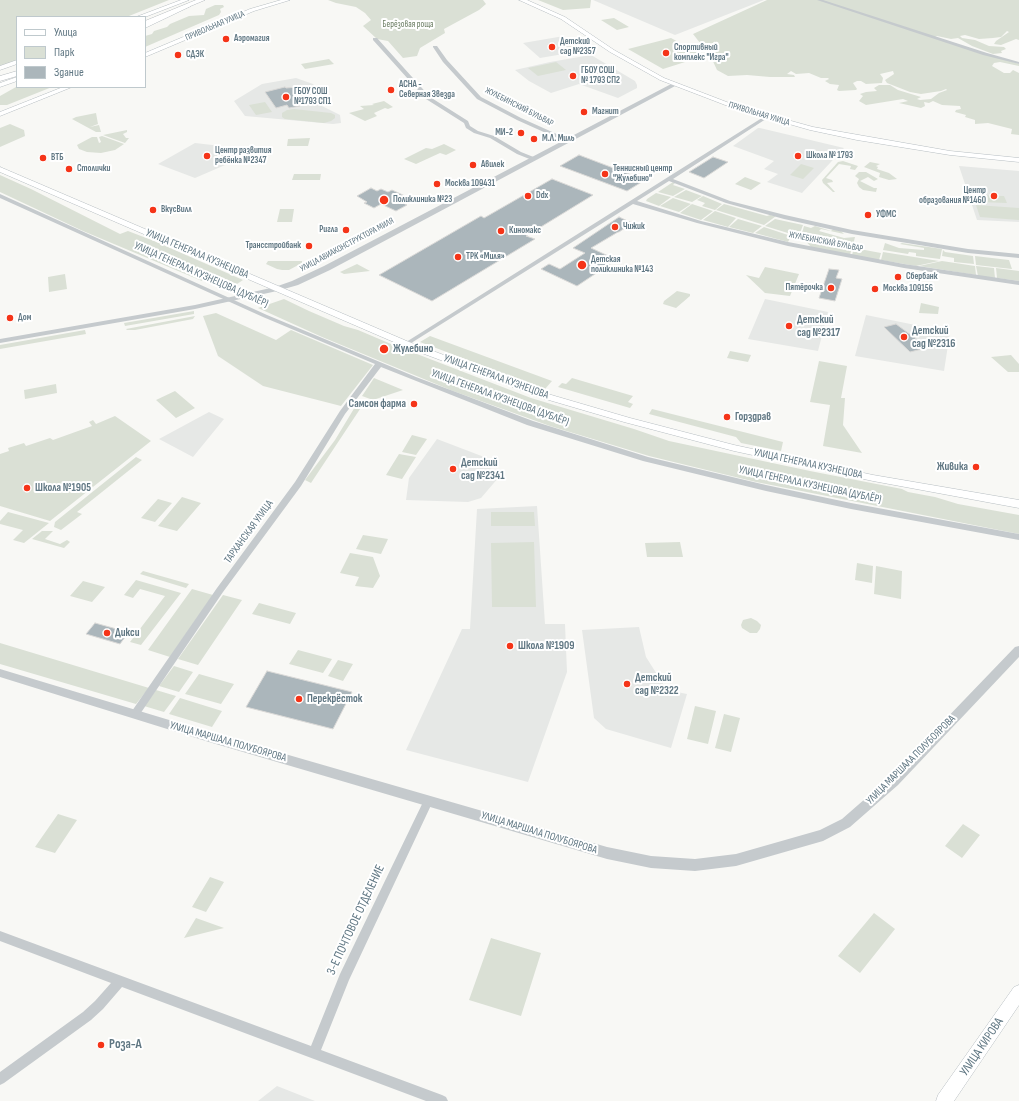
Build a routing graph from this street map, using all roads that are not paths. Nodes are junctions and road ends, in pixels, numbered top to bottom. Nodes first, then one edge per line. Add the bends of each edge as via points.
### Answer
1 (187, 0) edge
2 (287, 0) edge
3 (522, 0) edge
4 (820, 0) edge
5 (200, 1) edge
6 (142, 16) edge
7 (146, 18) edge
8 (146, 23) edge
9 (146, 26) edge
10 (375, 39) dead end
11 (435, 47) dead end
12 (146, 55) edge
13 (16, 62) edge
14 (1019, 63) edge
15 (0, 68) edge
16 (16, 68) edge
17 (16, 73) edge
18 (0, 74) edge
19 (0, 79) edge
20 (16, 79) edge
21 (675, 84) junction
22 (0, 85) edge
23 (66, 88) edge
24 (0, 114) edge
25 (766, 117) junction
26 (568, 140) junction
27 (534, 158) junction
28 (1019, 160) edge
29 (0, 169) edge
30 (669, 179) junction
31 (0, 196) edge
32 (633, 202) junction
33 (1019, 256) edge
34 (1019, 283) edge
35 (277, 289) junction
36 (231, 300) junction
37 (0, 341) edge
38 (406, 344) junction
39 (380, 364) junction
40 (1019, 504) edge
41 (1019, 537) edge
42 (1019, 650) edge
43 (0, 673) edge
44 (135, 714) junction
45 (428, 801) junction
46 (0, 936) edge
47 (120, 981) junction
48 (1019, 992) edge
49 (314, 1053) junction
50 (0, 1080) edge
51 (442, 1101) edge
52 (944, 1101) edge

1 - 6 main road
1 - 7 highway
2 - 12 main road, ПРИВОЛЬНАЯ УЛИЦА via 252,10
3 - 21 main road, ПРИВОЛЬНАЯ УЛИЦА via 563,18 612,51
4 - 14 street
5 - 8 highway
5 - 9 main road
10 - 27 street via 428,98 466,122 468,127 476,132
11 - 26 street, ЖУЛЕБИНСКИЙ БУЛЬВАР via 479,98
13 - 15 main road
16 - 18 highway
17 - 19 highway
20 - 22 main road
21 - 25 main road, ПРИВОЛЬНАЯ УЛИЦА
21 - 26 street, УЛИЦА АВИАКОНСТРУКТОРА МИЛЯ
23 - 24 main road
25 - 28 main road, ПРИВОЛЬНАЯ УЛИЦА via 881,143
25 - 30 street
26 - 27 street, УЛИЦА АВИАКОНСТРУКТОРА МИЛЯ
27 - 35 street, УЛИЦА АВИАКОНСТРУКТОРА МИЛЯ via 327,268 295,284
29 - 35 main road, УЛИЦА ГЕНЕРАЛА КУЗНЕЦОВА
30 - 32 street
30 - 33 street, ЖУЛЕБИНСКИЙ БУЛЬВАР via 728,202 849,232 968,251
31 - 36 street, УЛИЦА ГЕНЕРАЛА КУЗНЕЦОВА (ДУБЛЁР)
32 - 34 street, ЖУЛЕБИНСКИЙ БУЛЬВАР via 699,222 788,244 912,267
32 - 38 street
35 - 36 street, УЛИЦА АВИАКОНСТРУКТОРА МИЛЯ
35 - 38 main road, УЛИЦА ГЕНЕРАЛА КУЗНЕЦОВА
36 - 37 street, УЛИЦА АВИАКОНСТРУКТОРА МИЛЯ
36 - 39 street, УЛИЦА ГЕНЕРАЛА КУЗНЕЦОВА (ДУБЛЁР)
38 - 40 main road, УЛИЦА ГЕНЕРАЛА КУЗНЕЦОВА via 545,396 681,435 873,478
39 - 41 street, УЛИЦА ГЕНЕРАЛА КУЗНЕЦОВА (ДУБЛЁР) via 530,423 659,463 850,506
39 - 44 street, ТАРХАНСКАЯ УЛИЦА via 342,414 312,464 220,590
42 - 45 street, УЛИЦА МАРШАЛА ПОЛУБОЯРОВА via 894,781 846,823 823,835 736,860 695,865 630,859
43 - 44 street, УЛИЦА МАРШАЛА ПОЛУБОЯРОВА
44 - 45 street, УЛИЦА МАРШАЛА ПОЛУБОЯРОВА
45 - 49 street, 3-Е ПОЧТОВОЕ ОТДЕЛЕНИЕ via 346,972
46 - 47 street
47 - 49 street
47 - 50 street via 87,1016
48 - 52 main road, УЛИЦА КИРОВА
49 - 51 street

